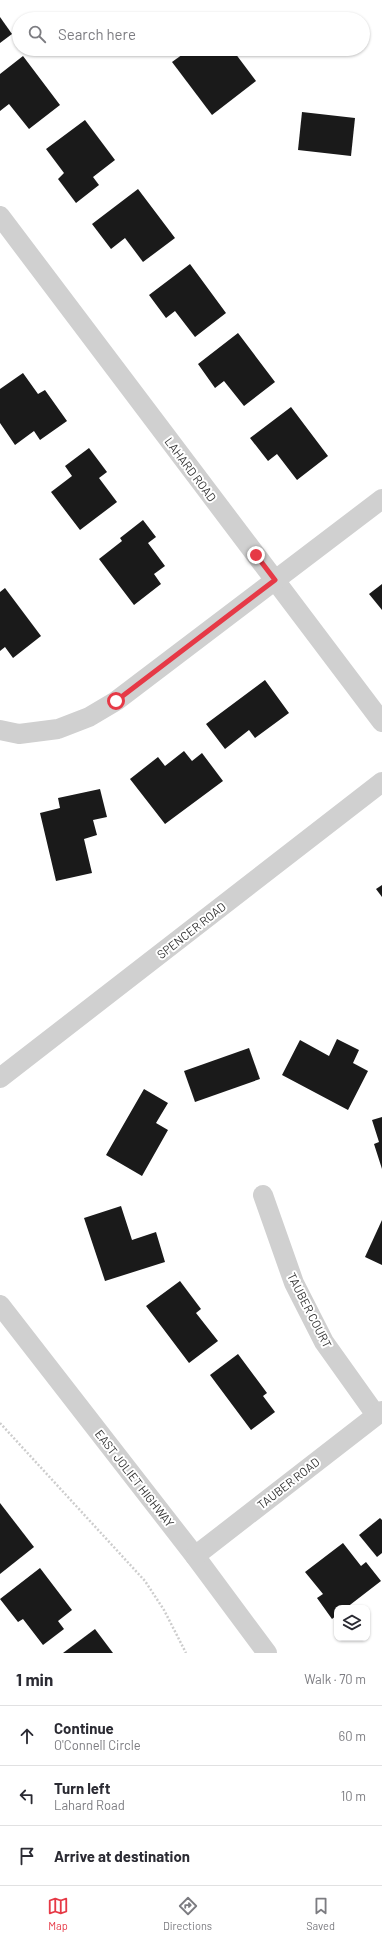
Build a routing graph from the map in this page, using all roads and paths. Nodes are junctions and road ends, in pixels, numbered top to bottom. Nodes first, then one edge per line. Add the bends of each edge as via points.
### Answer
1 (0, 216) edge
2 (382, 499) edge
3 (275, 580) junction
4 (382, 722) edge
5 (0, 730) edge
6 (382, 782) edge
7 (0, 1078) edge
8 (262, 1195) dead end
9 (0, 1305) edge
10 (379, 1413) edge
11 (0, 1423) edge
12 (195, 1556) junction
13 (186, 1653) edge
14 (267, 1653) edge

1 - 3 street, LAHARD ROAD
2 - 3 street
3 - 4 street, LAHARD ROAD
3 - 5 street via 116,701 90,717 58,729 19,734
6 - 7 street, SPENCER ROAD
8 - 10 street, TAUBER COURT via 294,1283 321,1336
9 - 12 street, EAST JOLIET HIGHWAY
10 - 12 street, TAUBER ROAD
11 - 13 path via 145,1581 164,1610
12 - 14 street, EAST JOLIET HIGHWAY

